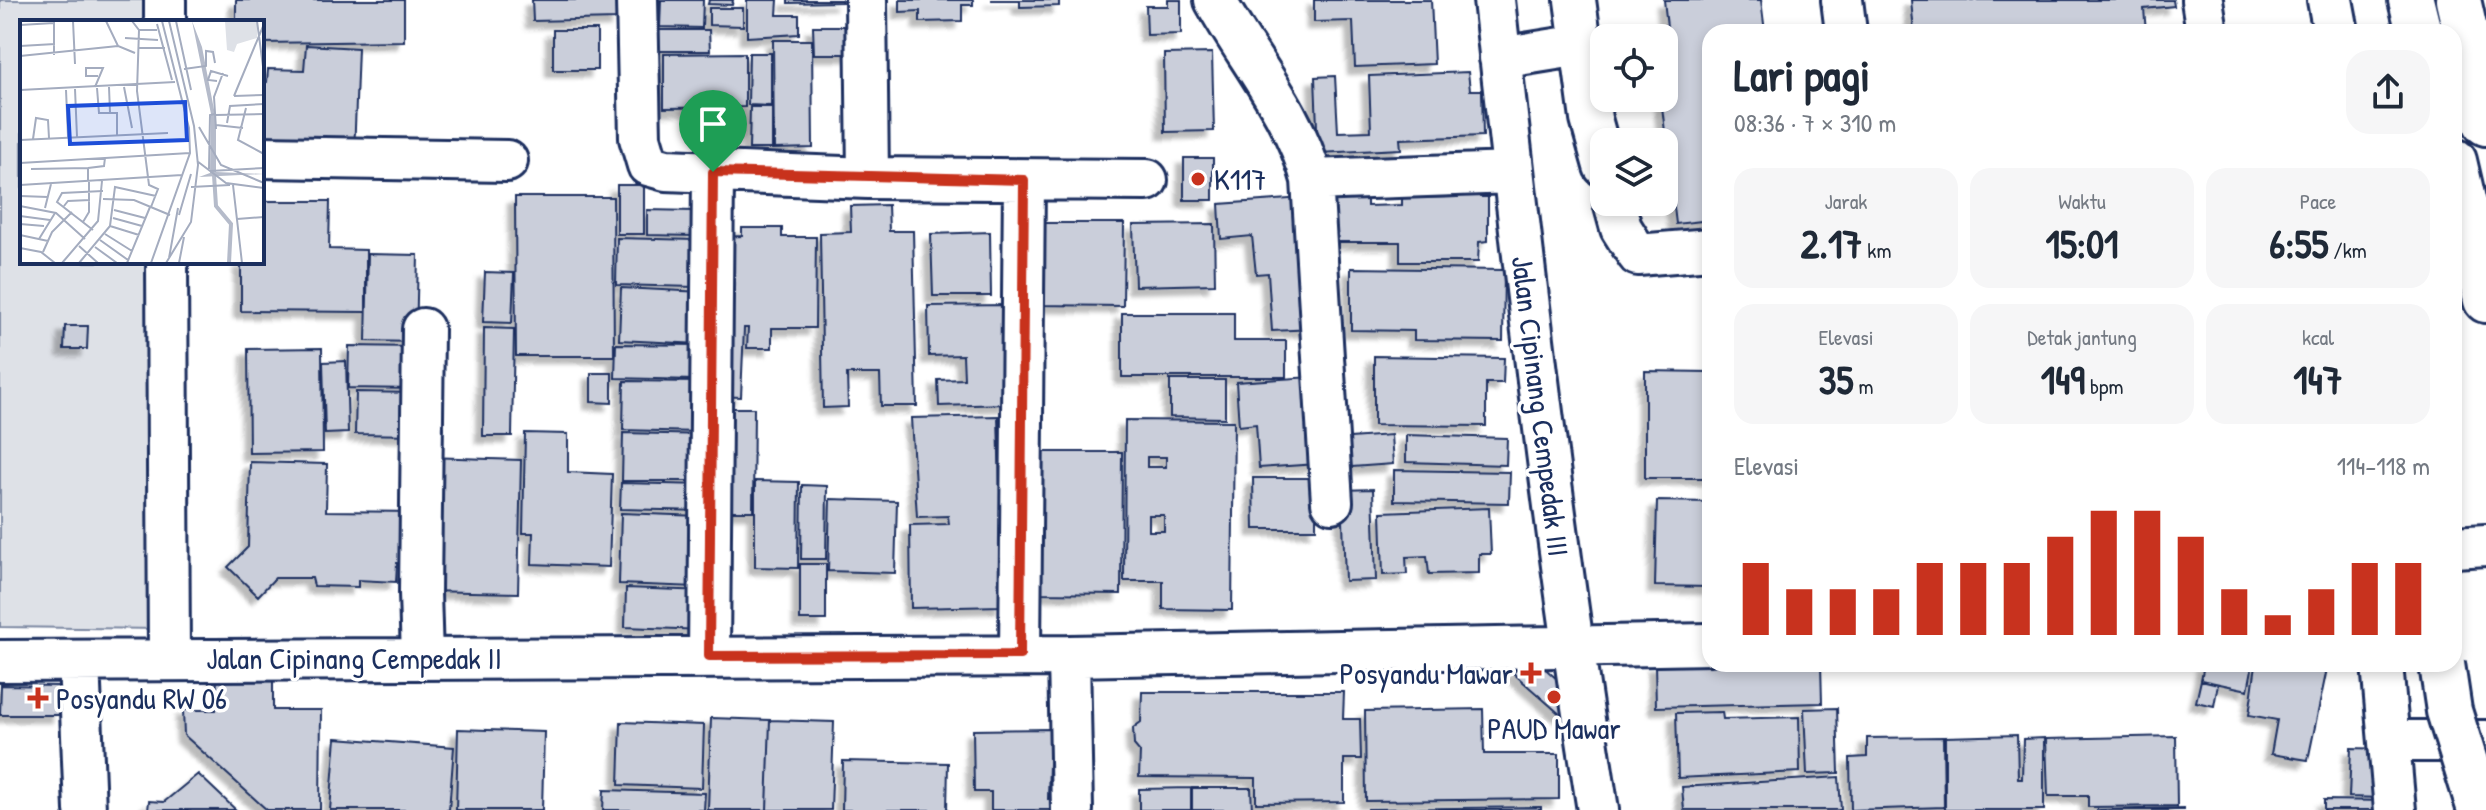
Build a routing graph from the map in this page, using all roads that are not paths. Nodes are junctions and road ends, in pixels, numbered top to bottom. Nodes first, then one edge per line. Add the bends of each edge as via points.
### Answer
1 (637, 0) edge
2 (866, 0) edge
3 (1215, 0) edge
4 (1494, 0) edge
5 (1575, 0) edge
6 (1842, 0) edge
7 (2202, 0) edge
8 (2330, 0) edge
9 (2411, 0) edge
10 (2458, 0) edge
11 (2471, 0) edge
12 (1845, 24) edge
13 (2206, 24) edge
14 (2334, 24) edge
15 (2417, 24) edge
16 (1581, 45) junction
17 (1500, 58) junction
18 (2486, 64) edge
19 (2486, 123) edge
20 (1593, 128) edge
21 (264, 157) edge
22 (507, 161) dead end
23 (713, 172) junction
24 (1513, 173) junction
25 (868, 178) junction
26 (1024, 180) junction
27 (1147, 180) dead end
28 (1312, 180) junction
29 (2462, 202) edge
30 (1618, 216) edge
31 (1702, 250) edge
32 (167, 264) edge
33 (2486, 300) edge
34 (423, 329) dead end
35 (1332, 502) dead end
36 (2486, 545) edge
37 (2462, 546) edge
38 (1702, 644) edge
39 (1572, 646) junction
40 (1020, 655) junction
41 (709, 656) junction
42 (1069, 656) junction
43 (422, 658) junction
44 (169, 659) junction
45 (0, 661) edge
46 (79, 661) junction
47 (2383, 672) edge
48 (2443, 672) edge
49 (2389, 741) junction
50 (2486, 741) edge
51 (85, 810) edge
52 (1072, 810) edge
53 (1598, 810) edge
54 (2395, 810) edge
55 (2480, 810) edge

1 - 23 street via 642,152 648,165
2 - 25 street
3 - 28 street via 1274,92 1306,156
4 - 17 street, Jalan Cipinang Cempedak III
5 - 16 street
6 - 12 street
7 - 13 street
8 - 14 highway
9 - 15 highway
10 - 19 highway
11 - 18 street
16 - 17 street
16 - 20 street
17 - 24 street, Jalan Cipinang Cempedak III
21 - 22 street
23 - 25 street
23 - 41 street
24 - 28 street
24 - 39 street, Jalan Cipinang Cempedak III
25 - 26 street
26 - 27 street
26 - 40 street
28 - 35 street
29 - 33 highway
30 - 31 street via 1638,255
32 - 44 street
34 - 43 street
36 - 37 street
38 - 39 street, Jalan Cipinang Cempedak II
39 - 42 street, Jalan Cipinang Cempedak II
39 - 53 street, Jalan Cipinang Cempedak III
40 - 41 street, Jalan Cipinang Cempedak II
40 - 42 street, Jalan Cipinang Cempedak II
41 - 43 street, Jalan Cipinang Cempedak II
42 - 52 street
43 - 44 street, Jalan Cipinang Cempedak II
44 - 46 street, Jalan Cipinang Cempedak II
45 - 46 street, Jalan Cipinang Cempedak II
46 - 51 street
47 - 49 street
48 - 55 highway, bridge via 2449,711
49 - 50 street
49 - 54 street

